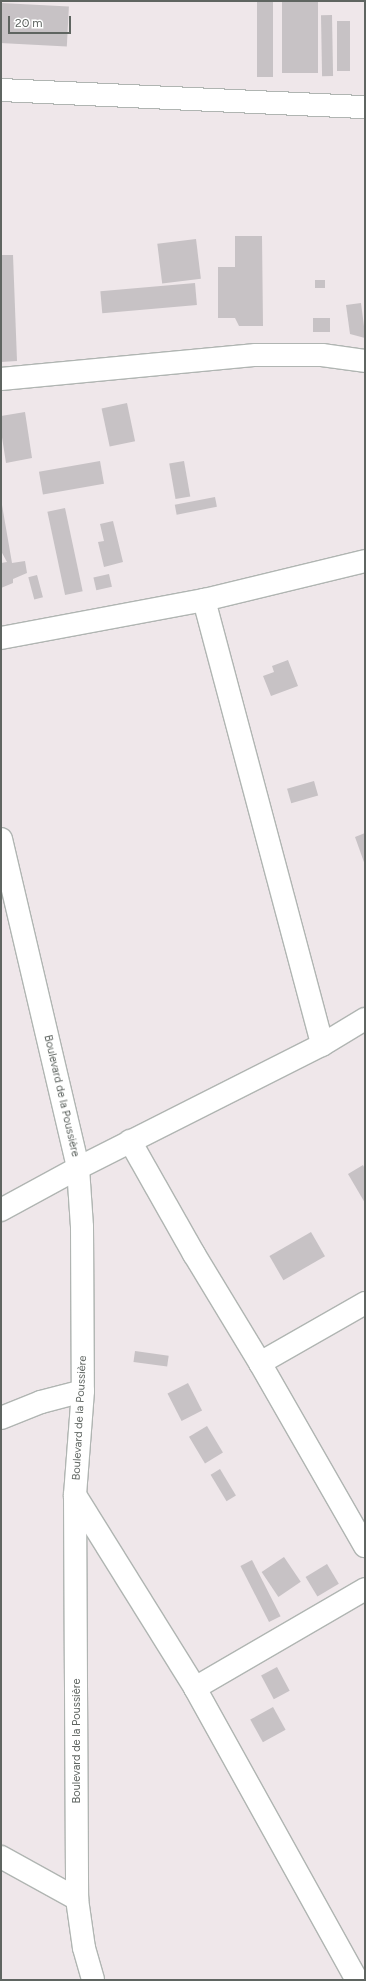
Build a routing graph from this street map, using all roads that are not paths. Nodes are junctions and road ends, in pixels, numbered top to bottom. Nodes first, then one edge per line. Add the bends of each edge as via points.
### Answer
1 (1, 90) edge
2 (365, 107) edge
3 (365, 361) edge
4 (1, 379) edge
5 (365, 561) edge
6 (204, 600) junction
7 (1, 638) edge
8 (1, 839) edge
9 (7, 889) edge
10 (365, 1019) edge
11 (322, 1045) junction
12 (130, 1141) junction
13 (78, 1168) junction
14 (1, 1210) edge
15 (365, 1303) edge
16 (260, 1363) junction
17 (83, 1391) junction
18 (1, 1418) edge
19 (75, 1495) junction
20 (365, 1546) edge
21 (365, 1588) edge
22 (195, 1688) junction
23 (1, 1857) edge
24 (77, 1899) junction
25 (92, 1980) edge
26 (357, 1980) edge

1 - 2 street
3 - 4 street via 322,355 256,355
5 - 6 street
6 - 7 street
6 - 11 street
8 - 9 street, Boulevard de la Poussière
9 - 13 street, Boulevard de la Poussière
10 - 11 street
11 - 12 street
12 - 13 street
12 - 16 street
13 - 14 street
13 - 17 street, Boulevard de la Poussière via 82,1227
15 - 16 street
16 - 20 street
17 - 18 street via 41,1402
17 - 19 street, Boulevard de la Poussière
19 - 22 street
19 - 24 street, Boulevard de la Poussière
21 - 22 street
22 - 26 street
23 - 24 street
24 - 25 street, Boulevard de la Poussière via 84,1948

